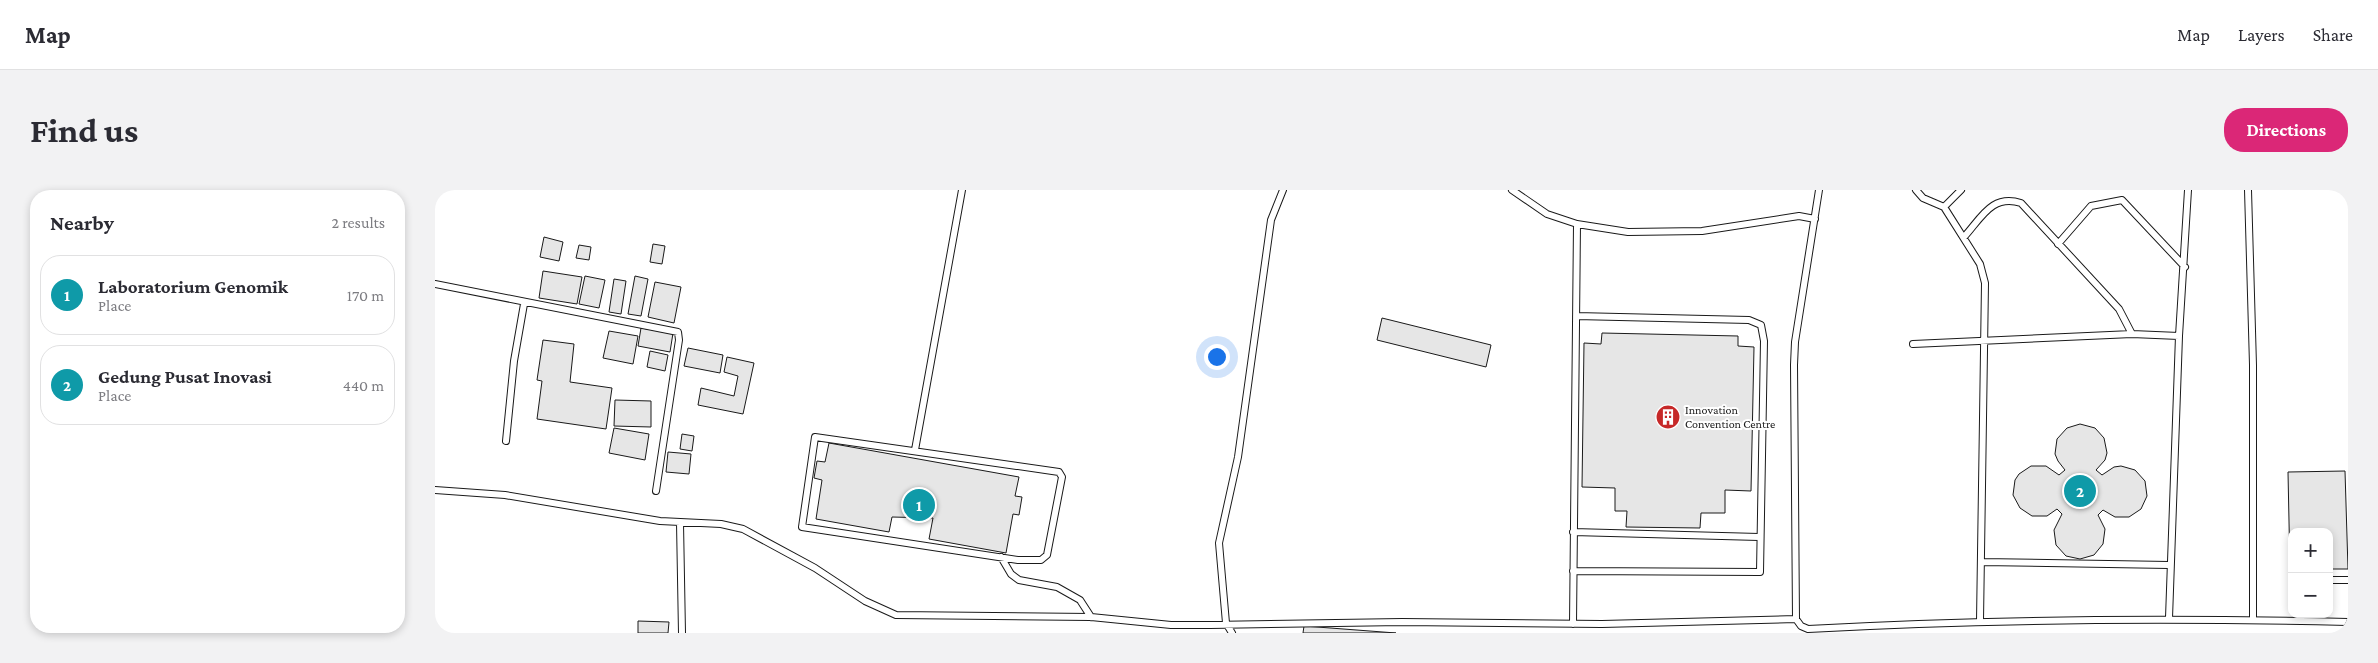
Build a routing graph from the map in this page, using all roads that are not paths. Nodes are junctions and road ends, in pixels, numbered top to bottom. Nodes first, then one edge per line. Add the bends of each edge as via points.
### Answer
1 (962, 190) edge
2 (1283, 190) edge
3 (1512, 190) edge
4 (1819, 190) edge
5 (1916, 190) edge
6 (1961, 190) edge
7 (2188, 190) edge
8 (2248, 190) edge
9 (1944, 207) junction
10 (1815, 219) junction
11 (1577, 224) junction
12 (1964, 237) junction
13 (2058, 244) junction
14 (2185, 268) junction
15 (435, 284) edge
16 (524, 304) junction
17 (1576, 316) junction
18 (2132, 334) junction
19 (2179, 336) junction
20 (1985, 340) junction
21 (1913, 344) dead end
22 (506, 441) dead end
23 (915, 450) junction
24 (435, 490) edge
25 (656, 491) dead end
26 (680, 523) junction
27 (1573, 532) junction
28 (1759, 537) junction
29 (1001, 557) junction
30 (1981, 562) junction
31 (2169, 566) junction
32 (1573, 571) junction
33 (2333, 580) edge
34 (2348, 580) edge
35 (1091, 617) junction
36 (2169, 618) junction
37 (1796, 619) junction
38 (2253, 620) junction
39 (1980, 622) junction
40 (2348, 622) edge
41 (1226, 623) junction
42 (1573, 624) junction
43 (682, 633) edge
44 (1233, 633) edge

1 - 23 lane
2 - 41 lane via 1271,220 1238,457 1219,543
3 - 11 lane via 1547,214
4 - 10 lane
5 - 9 lane via 1923,198
6 - 9 lane
7 - 14 lane
8 - 38 lane via 2253,365
9 - 12 lane
10 - 11 lane via 1799,216 1702,231 1628,232
10 - 37 lane via 1795,342
11 - 17 lane
12 - 13 lane via 1995,202 2010,200 2021,203
12 - 20 lane via 1980,264 1985,283
13 - 14 lane via 2091,206 2122,200
13 - 18 lane via 2119,309
14 - 19 lane
15 - 16 lane
16 - 22 lane
16 - 25 lane via 678,332
17 - 27 lane
17 - 28 lane via 1749,320 1761,325
18 - 19 lane
18 - 20 lane
19 - 31 lane
20 - 21 lane
20 - 30 lane
23 - 29 lane via 1059,472 1062,477 1045,558 1018,560
23 - 29 lane via 815,437 802,527
24 - 26 lane via 505,495
26 - 35 lane via 721,524 753,532 865,601 896,615
26 - 43 lane
27 - 28 lane
27 - 32 lane
28 - 32 lane via 1760,572
29 - 35 lane via 1011,574 1019,580 1057,587 1080,600
30 - 31 lane
30 - 39 lane
31 - 36 lane
32 - 42 lane
33 - 34 lane
35 - 41 lane via 1171,625
36 - 38 lane
36 - 39 lane
37 - 39 lane via 1808,629
37 - 42 lane
38 - 40 lane
41 - 42 lane
41 - 44 lane

